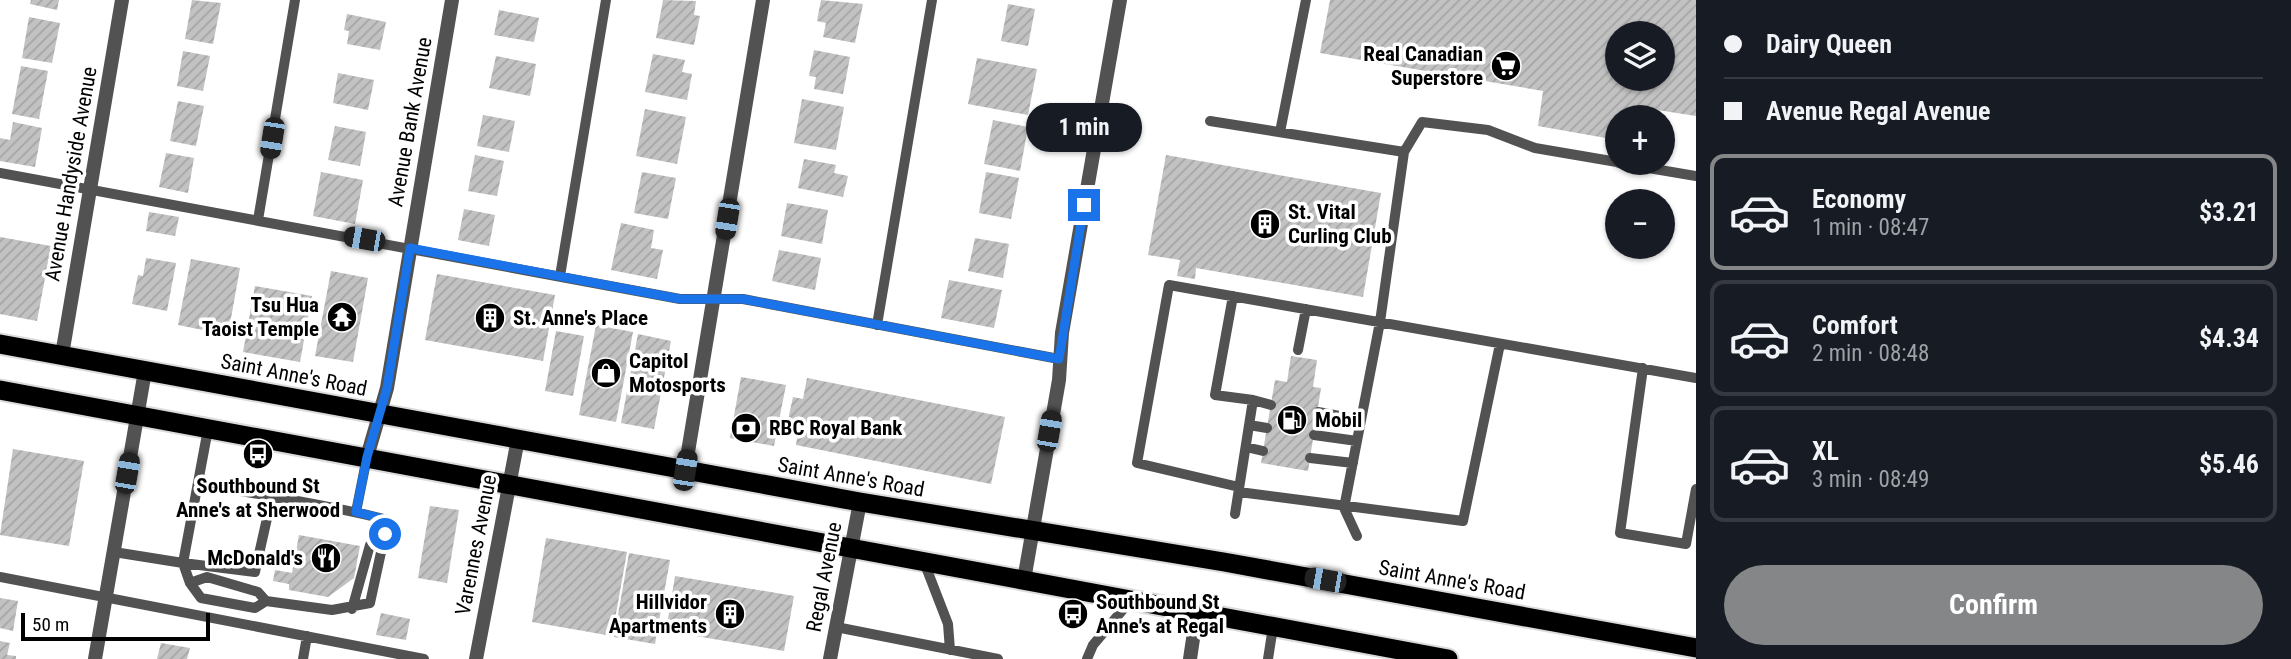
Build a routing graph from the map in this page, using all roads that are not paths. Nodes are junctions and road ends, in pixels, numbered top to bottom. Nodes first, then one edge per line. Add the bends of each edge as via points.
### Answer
1 (122, 0) edge
2 (295, 0) edge
3 (452, 0) edge
4 (606, 0) edge
5 (763, 0) edge
6 (932, 0) edge
7 (1120, 0) edge
8 (1307, 0) edge
9 (1210, 121) dead end
10 (1280, 132) junction
11 (1404, 152) junction
12 (1605, 161) edge
13 (1675, 172) edge
14 (0, 173) edge
15 (1696, 176) edge
16 (90, 189) junction
17 (258, 220) junction
18 (410, 248) junction
19 (560, 276) junction
20 (1233, 296) junction
21 (713, 301) junction
22 (1306, 309) junction
23 (1380, 322) junction
24 (877, 325) junction
25 (0, 344) edge
26 (1500, 344) junction
27 (1298, 351) dead end
28 (62, 355) junction
29 (1059, 359) junction
30 (1643, 368) junction
31 (145, 371) junction
32 (1696, 378) edge
33 (0, 390) edge
34 (1253, 400) junction
35 (1271, 405) dead end
36 (1318, 412) dead end
37 (380, 414) junction
38 (137, 416) junction
39 (1361, 420) junction
40 (1249, 425) junction
41 (1267, 428) dead end
42 (208, 429) junction
43 (1314, 435) dead end
44 (518, 439) junction
45 (1357, 441) junction
46 (1246, 447) junction
47 (1264, 451) dead end
48 (367, 457) junction
49 (1310, 458) dead end
50 (1353, 463) junction
51 (685, 470) junction
52 (200, 484) junction
53 (508, 485) junction
54 (1696, 489) edge
55 (1239, 490) junction
56 (272, 496) junction
57 (860, 502) junction
58 (1344, 508) junction
59 (356, 512) junction
60 (1235, 514) dead end
61 (1031, 530) junction
62 (1357, 536) dead end
63 (850, 548) junction
64 (114, 552) junction
65 (924, 562) junction
66 (183, 563) junction
67 (0, 577) edge
68 (1024, 580) junction
69 (190, 583) junction
70 (106, 597) junction
71 (1131, 600) junction
72 (266, 601) junction
73 (1197, 612) junction
74 (836, 627) junction
75 (1273, 627) junction
76 (307, 636) junction
77 (1696, 648) edge
78 (950, 650) junction
79 (1374, 653) edge
80 (95, 659) edge
81 (303, 659) edge
82 (424, 659) edge
83 (476, 659) edge
84 (830, 659) edge
85 (998, 659) edge
86 (1087, 659) edge
87 (1190, 659) edge
88 (1268, 659) edge
89 (1448, 659) edge

1 - 16 street, Avenue Handyside Avenue
2 - 17 lane
3 - 18 street, Avenue Bank Avenue
4 - 19 lane
5 - 21 street
6 - 24 lane
7 - 29 street
8 - 10 lane
9 - 10 lane
10 - 11 lane
11 - 12 lane via 1422,122 1488,130 1535,148
11 - 23 lane
13 - 15 lane
14 - 16 lane
16 - 17 lane
16 - 28 street, Avenue Handyside Avenue
17 - 18 lane
18 - 19 lane
18 - 37 street, Avenue Bank Avenue
19 - 21 lane
20 - 22 lane
20 - 34 lane via 1215,395
20 - 55 lane via 1169,285 1137,463
21 - 24 lane via 740,299
21 - 51 street
22 - 23 lane
22 - 27 lane
23 - 26 lane
23 - 39 lane
24 - 29 lane
25 - 28 highway, Saint Anne's Road
26 - 30 lane
26 - 58 lane via 1463,521
28 - 31 highway, Saint Anne's Road
29 - 61 street
30 - 32 lane
30 - 54 lane via 1620,533 1686,544
31 - 37 highway, Saint Anne's Road
31 - 38 street
33 - 38 highway
34 - 35 lane
34 - 40 lane
36 - 39 lane
37 - 44 highway, Saint Anne's Road
37 - 48 street, Avenue Bank Avenue
38 - 42 highway
38 - 64 street
39 - 45 lane
40 - 41 lane
40 - 46 lane
42 - 48 highway
42 - 52 lane
43 - 45 lane
44 - 51 highway, Saint Anne's Road
44 - 53 street, Varennes Avenue
45 - 50 lane
46 - 47 lane
46 - 55 lane
48 - 53 highway
48 - 59 lane
49 - 50 lane
50 - 58 lane
51 - 57 highway, Saint Anne's Road
52 - 56 lane
52 - 66 lane
53 - 63 highway
53 - 83 street, Varennes Avenue
55 - 58 lane
55 - 60 lane
56 - 59 lane
56 - 66 lane via 255,572
57 - 61 highway, Saint Anne's Road
57 - 63 street, Regal Avenue
58 - 62 lane
59 - 72 lane via 388,520 385,534 370,544 352,609
61 - 68 street
61 - 77 highway, Saint Anne's Road
63 - 65 highway
63 - 74 street, Regal Avenue
64 - 66 lane
64 - 70 street
65 - 68 highway
65 - 78 lane via 948,624
66 - 69 lane
67 - 70 lane
68 - 71 highway
69 - 72 lane via 207,578 258,592
69 - 72 lane via 201,598 256,608
70 - 76 lane
70 - 80 street
71 - 73 highway
71 - 86 lane via 1093,645
73 - 75 highway
73 - 87 street
74 - 78 lane
74 - 84 street, Regal Avenue
75 - 79 highway
75 - 88 lane
76 - 81 lane
76 - 82 lane
78 - 85 lane
79 - 89 highway

